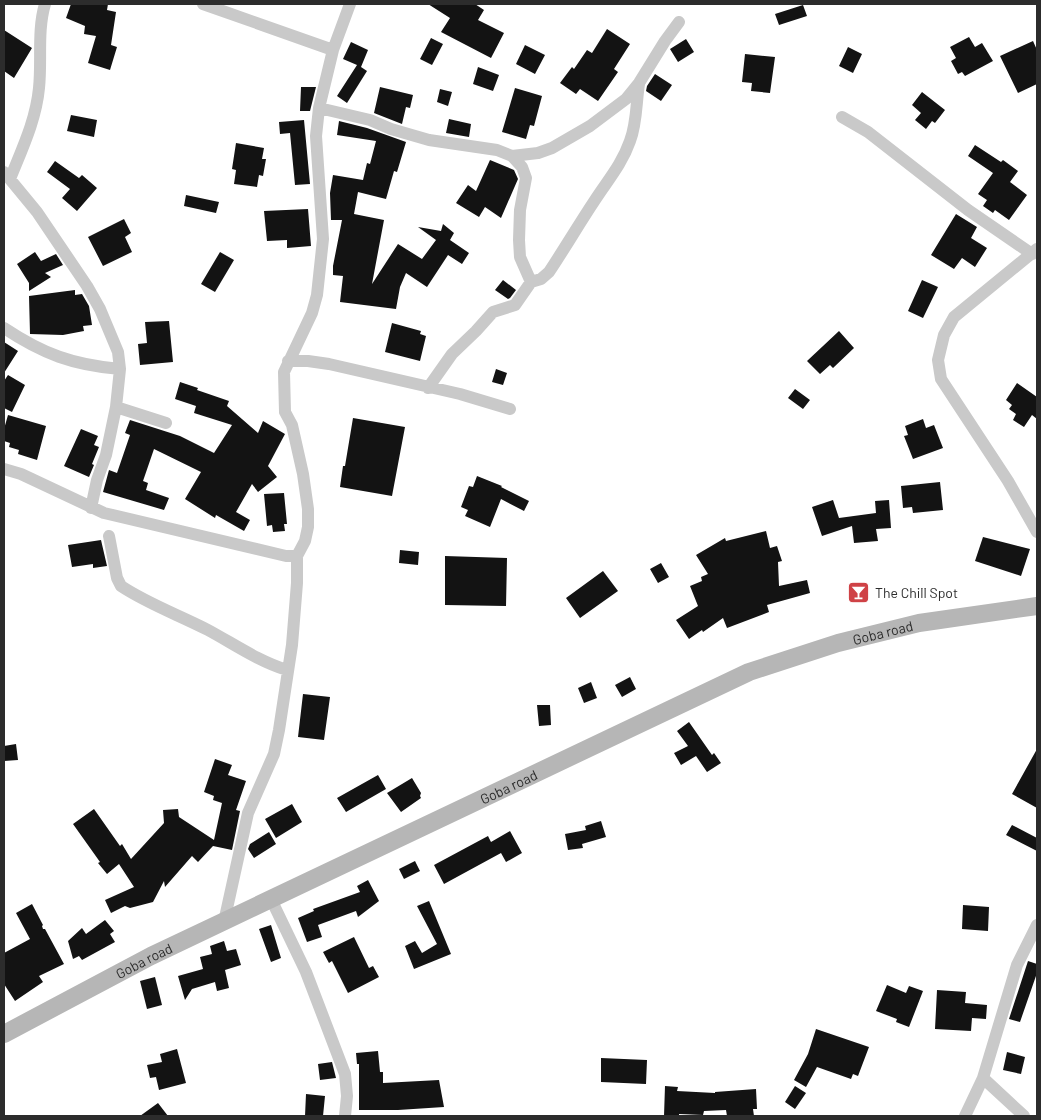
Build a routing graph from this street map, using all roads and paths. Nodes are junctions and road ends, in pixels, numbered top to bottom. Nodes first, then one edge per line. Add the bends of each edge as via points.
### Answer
1 (45, 4) edge
2 (203, 4) edge
3 (350, 4) edge
4 (679, 22) dead end
5 (333, 50) junction
6 (639, 83) junction
7 (320, 108) junction
8 (842, 117) dead end
9 (512, 156) junction
10 (7, 175) edge
11 (1035, 252) edge
12 (531, 282) junction
13 (4, 328) edge
14 (288, 362) junction
15 (120, 369) junction
16 (428, 388) junction
17 (116, 407) junction
18 (510, 409) dead end
19 (166, 423) dead end
20 (4, 468) edge
21 (91, 508) junction
22 (1037, 532) edge
23 (109, 536) dead end
24 (297, 556) junction
25 (1037, 605) edge
26 (287, 670) junction
27 (271, 899) junction
28 (224, 922) junction
29 (1037, 925) edge
30 (1032, 948) edge
31 (4, 1034) edge
32 (983, 1078) junction
33 (345, 1116) edge
34 (965, 1116) edge
35 (1024, 1116) edge

1 - 10 street via 36,112
2 - 5 street
3 - 5 street
4 - 6 street
5 - 7 street
6 - 9 street via 616,107 552,148
6 - 12 street via 631,139 614,174 549,272
7 - 9 street via 370,120 429,140 498,150
7 - 14 street via 316,136 323,239 317,295 312,313
8 - 11 street via 868,132 968,210
9 - 12 street via 522,167 526,178 519,240 520,257
10 - 15 street via 37,212 87,286 118,352
11 - 22 street via 954,317 944,335 938,360 941,380 1008,480
12 - 16 street via 515,305 493,312 452,354
13 - 15 street via 66,360 92,367
14 - 16 street via 329,364
14 - 24 street via 283,383 285,412 292,425 308,509 305,541
15 - 17 street
16 - 18 street
17 - 19 street
17 - 21 street
20 - 21 street
21 - 24 street via 242,546
23 - 26 street via 116,578 121,586
24 - 26 street via 292,646
25 - 27 main road, Goba road via 919,623 838,643 749,672
26 - 28 street via 274,754 248,813
27 - 28 main road, Goba road
27 - 33 street via 306,972 345,1074 348,1096
28 - 31 main road, Goba road via 151,956
29 - 30 street
30 - 32 street via 1017,965
32 - 34 street
32 - 35 street

